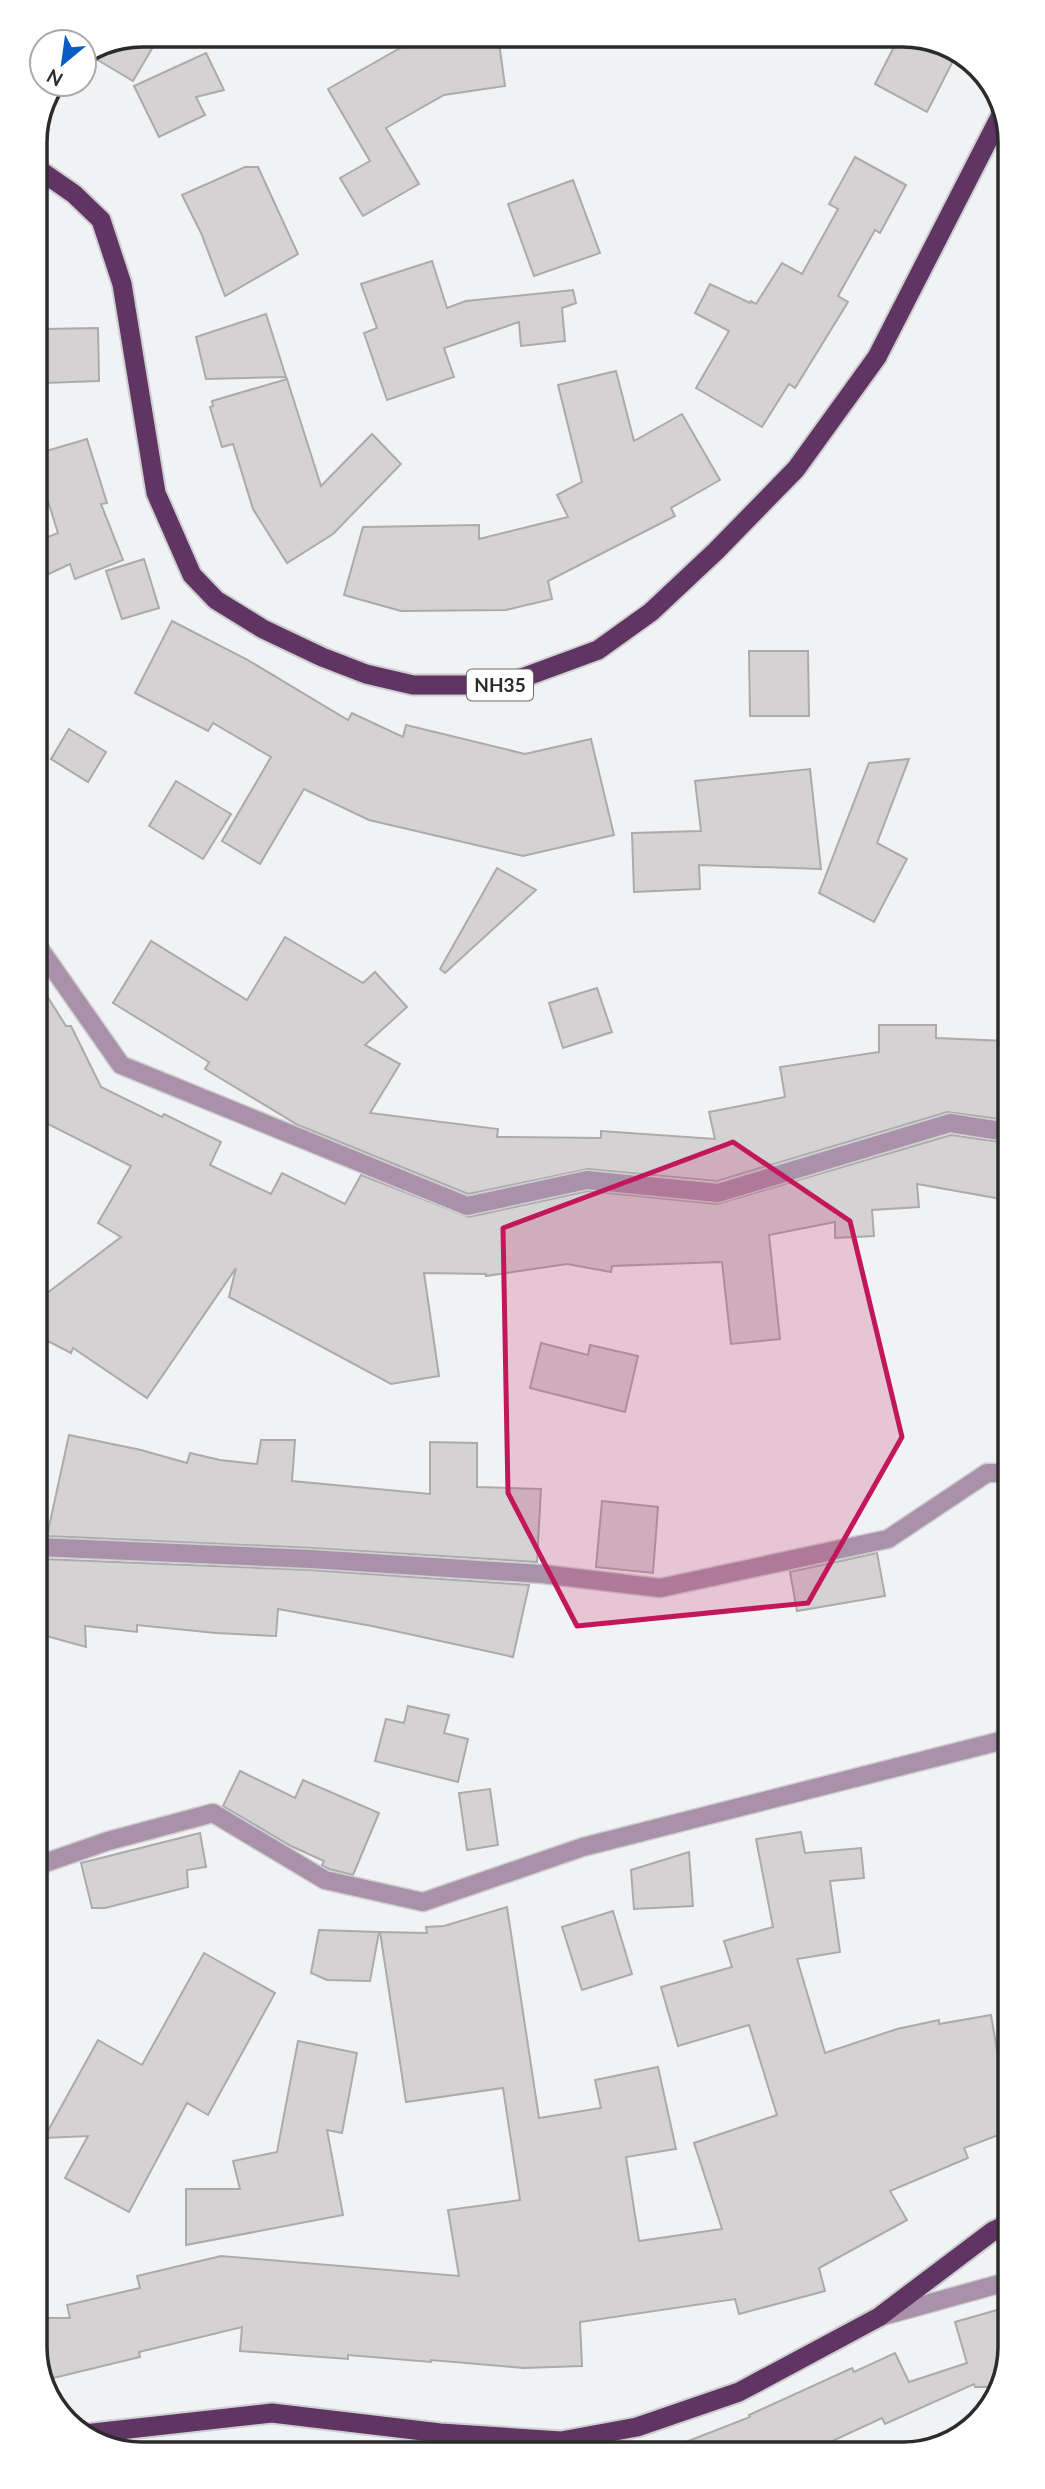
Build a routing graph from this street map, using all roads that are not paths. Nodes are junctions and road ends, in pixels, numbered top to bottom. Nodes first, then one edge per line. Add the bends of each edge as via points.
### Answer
1 (996, 125) edge
2 (47, 175) edge
3 (47, 959) edge
4 (998, 1131) edge
5 (998, 1473) edge
6 (47, 1547) edge
7 (998, 1742) edge
8 (47, 1862) edge
9 (998, 2229) edge
10 (998, 2284) edge
11 (879, 2317) junction
12 (100, 2432) edge

1 - 2 highway, NH35 via 877,357 796,470 651,612 598,650 503,685 413,685 366,674 263,629 216,600 192,575 156,493 122,284 101,220
3 - 4 street via 121,1065 467,1206 587,1180 718,1193 950,1123
5 - 6 street via 987,1473 888,1539 660,1588 515,1572
7 - 8 street via 583,1847 423,1902 325,1880 213,1813
9 - 11 highway
10 - 11 street
11 - 12 highway via 739,2392 637,2427 561,2441 440,2433 272,2413

